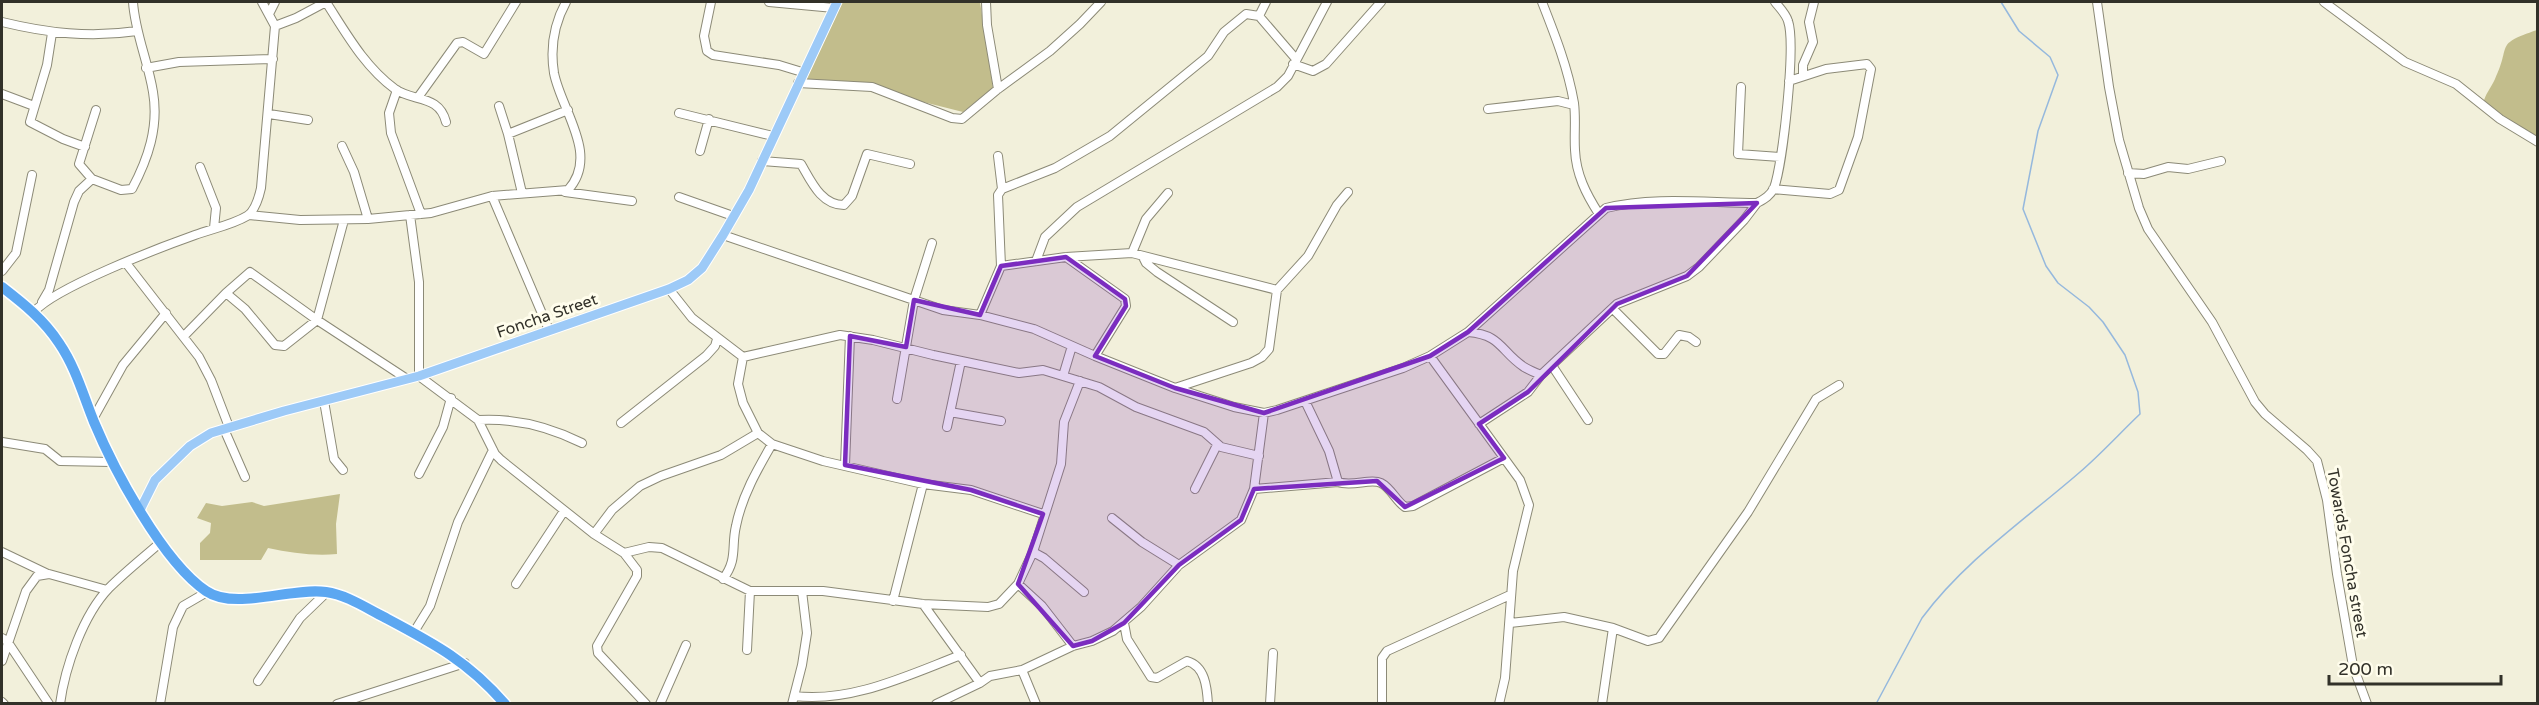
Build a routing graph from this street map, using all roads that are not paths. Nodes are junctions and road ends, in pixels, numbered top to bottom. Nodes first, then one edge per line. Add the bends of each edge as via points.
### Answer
1 (133, 2) edge
2 (262, 2) edge
3 (275, 2) edge
4 (326, 2) edge
5 (516, 2) edge
6 (566, 2) edge
7 (711, 2) edge
8 (769, 2) edge
9 (986, 2) edge
10 (1101, 2) edge
11 (1266, 2) edge
12 (1327, 2) edge
13 (1381, 2) edge
14 (1542, 2) edge
15 (1775, 2) edge
16 (1814, 2) edge
17 (2097, 2) edge
18 (2324, 2) edge
19 (835, 5) edge
20 (270, 12) junction
21 (1259, 16) junction
22 (2, 22) edge
23 (275, 26) junction
24 (137, 31) junction
25 (52, 33) junction
26 (273, 59) junction
27 (1294, 61) junction
28 (146, 68) junction
29 (802, 72) junction
30 (1803, 76) junction
31 (1789, 81) junction
32 (798, 83) junction
33 (1741, 87) dead end
34 (998, 89) junction
35 (397, 90) junction
36 (2, 94) edge
37 (419, 96) junction
38 (1574, 105) junction
39 (34, 106) junction
40 (499, 106) dead end
41 (1488, 109) dead end
42 (96, 110) dead end
43 (568, 110) junction
44 (679, 112) dead end
45 (269, 114) junction
46 (709, 119) junction
47 (308, 120) dead end
48 (446, 122) dead end
49 (508, 134) junction
50 (773, 136) junction
51 (2538, 142) edge
52 (342, 146) dead end
53 (85, 147) junction
54 (700, 151) dead end
55 (998, 156) dead end
56 (1780, 157) junction
57 (762, 161) junction
58 (2220, 161) dead end
59 (910, 164) dead end
60 (200, 167) dead end
61 (2128, 173) junction
62 (32, 175) dead end
63 (92, 179) junction
64 (1002, 189) junction
65 (1773, 189) junction
66 (563, 192) junction
67 (1348, 192) dead end
68 (522, 193) junction
69 (1168, 193) dead end
70 (492, 196) junction
71 (679, 197) dead end
72 (632, 201) dead end
73 (1757, 203) junction
74 (421, 214) junction
75 (1599, 214) junction
76 (249, 215) junction
77 (410, 215) junction
78 (733, 216) junction
79 (368, 219) junction
80 (344, 220) junction
81 (214, 228) junction
82 (723, 235) junction
83 (932, 243) dead end
84 (1132, 253) junction
85 (1066, 257) junction
86 (1143, 257) junction
87 (1036, 261) junction
88 (126, 263) junction
89 (1000, 266) junction
90 (2, 271) edge
91 (2, 287) edge
92 (669, 290) junction
93 (1277, 290) junction
94 (226, 292) junction
95 (914, 300) junction
96 (42, 303) junction
97 (1613, 309) junction
98 (34, 312) junction
99 (166, 313) junction
100 (980, 315) junction
101 (317, 320) junction
102 (1233, 322) dead end
103 (549, 330) junction
104 (1468, 332) junction
105 (184, 336) junction
106 (850, 336) junction
107 (717, 339) junction
108 (1696, 342) dead end
109 (1072, 346) junction
110 (906, 348) junction
111 (1095, 356) junction
112 (1430, 356) junction
113 (743, 357) junction
114 (961, 361) junction
115 (1552, 367) junction
116 (1541, 375) junction
117 (419, 376) junction
118 (1063, 376) junction
119 (407, 379) junction
120 (1080, 381) junction
121 (1839, 385) dead end
122 (1175, 388) junction
123 (450, 398) junction
124 (897, 399) dead end
125 (324, 401) junction
126 (1305, 401) junction
127 (950, 412) junction
128 (1264, 412) junction
129 (93, 419) junction
130 (478, 420) junction
131 (1588, 420) dead end
132 (1001, 421) dead end
133 (621, 423) dead end
134 (1479, 424) junction
135 (947, 427) dead end
136 (227, 428) junction
137 (758, 433) junction
138 (2, 442) edge
139 (582, 443) dead end
140 (772, 444) junction
141 (1217, 445) junction
142 (493, 450) junction
143 (1259, 456) junction
144 (1504, 458) junction
145 (111, 462) junction
146 (845, 465) junction
147 (343, 470) dead end
148 (419, 474) dead end
149 (245, 477) dead end
150 (1338, 482) junction
151 (923, 484) junction
152 (1195, 489) dead end
153 (1254, 489) junction
154 (140, 510) junction
155 (564, 511) junction
156 (1043, 514) junction
157 (1112, 518) dead end
158 (594, 534) junction
159 (161, 542) junction
160 (2, 552) edge
161 (1033, 552) junction
162 (624, 553) junction
163 (1179, 565) junction
164 (49, 574) junction
165 (723, 579) junction
166 (516, 584) dead end
167 (1018, 585) junction
168 (107, 590) junction
169 (750, 591) junction
170 (802, 591) junction
171 (207, 592) junction
172 (327, 592) junction
173 (1084, 592) dead end
174 (1510, 595) junction
175 (893, 600) junction
176 (923, 604) junction
177 (1124, 623) junction
178 (1510, 623) junction
179 (1613, 628) junction
180 (414, 632) junction
181 (4, 640) edge
182 (686, 645) dead end
183 (1073, 646) junction
184 (747, 650) dead end
185 (1273, 653) dead end
186 (961, 655) junction
187 (2, 661) edge
188 (465, 663) junction
189 (1022, 670) junction
190 (258, 681) dead end
191 (980, 683) junction
192 (793, 700) edge
193 (49, 704) edge
194 (60, 704) edge
195 (160, 704) edge
196 (337, 704) edge
197 (505, 704) edge
198 (646, 704) edge
199 (660, 704) edge
200 (936, 704) edge
201 (1036, 704) edge
202 (1208, 704) edge
203 (1270, 704) edge
204 (1382, 704) edge
205 (1498, 704) edge
206 (1602, 704) edge
207 (2367, 704) edge

1 - 24 street
2 - 20 street
3 - 20 street
4 - 23 street
4 - 35 street via 361,57
5 - 37 street via 484,54 463,42 457,43
6 - 43 street via 552,47 557,85
7 - 29 street via 704,36 707,51
8 - 19 street
9 - 34 street
10 - 34 street via 1050,51
11 - 21 street
12 - 27 street
13 - 27 street via 1326,64 1313,71
14 - 38 street via 1565,62
15 - 31 street via 1788,21
16 - 30 street via 1809,22 1813,42 1803,65
17 - 61 street, Towards Foncha street via 2111,99
18 - 51 street via 2405,62 2456,84 2500,119
19 - 29 main road, Foncha Street
20 - 23 street
21 - 27 street
21 - 64 street via 1242,16 1224,32 1208,57 1110,136 1055,168
22 - 25 street
23 - 26 street
24 - 25 street via 102,35
24 - 28 street
25 - 39 street
26 - 28 street via 179,62
26 - 45 street
27 - 87 street via 1288,76 1277,87 1077,207 1046,237
28 - 63 street via 155,120 139,176 132,189 126,191
29 - 32 main road, Foncha Street
30 - 31 street
30 - 65 street via 1837,67 1869,66 1858,137 1836,194
31 - 56 street
32 - 34 street via 872,87 962,119
32 - 50 main road, Foncha Street
33 - 56 street via 1738,154
35 - 37 street
35 - 74 street via 389,113 391,133
36 - 39 street
37 - 48 street via 436,105
38 - 41 street via 1558,101
38 - 75 street via 1576,164 1587,197
39 - 53 street via 31,124
40 - 49 street
42 - 53 street
43 - 49 street
43 - 66 street via 580,154 574,184
44 - 46 street
45 - 47 street
45 - 76 street via 259,200
46 - 50 street
46 - 54 street
49 - 68 street
50 - 57 main road, Foncha Street
52 - 79 street
53 - 63 street via 79,164
55 - 64 street
56 - 65 street
57 - 59 street via 801,164 817,191 839,205 852,196 867,154
57 - 78 main road, Foncha Street
58 - 61 street via 2188,169 2168,167 2144,174
60 - 81 street via 216,208
61 - 207 street, Towards Foncha street via 2148,229 2212,322 2248,392 2265,414 2317,461 2327,500 2353,666
62 - 90 street via 16,254
63 - 96 street via 74,202
64 - 89 street via 998,195
65 - 73 street
66 - 68 street
66 - 72 street
67 - 93 street via 1308,256
68 - 70 street
69 - 84 street via 1146,219
70 - 74 street
70 - 103 street
71 - 78 street
73 - 75 street via 1622,204
73 - 97 street via 1692,272
74 - 77 street
75 - 104 street
76 - 80 street
76 - 81 street
77 - 79 street
77 - 117 street via 418,282
78 - 82 main road, Foncha Street
79 - 80 street
80 - 101 street
81 - 88 street
82 - 92 main road, Foncha Street via 702,268
82 - 95 street
83 - 95 street
84 - 85 street
84 - 86 street
85 - 87 street
85 - 111 street via 1125,299 1126,306
86 - 93 street
86 - 102 street via 1157,272
87 - 89 street
88 - 96 street
88 - 99 street
89 - 100 street
91 - 98 highway
92 - 103 main road, Foncha Street
92 - 107 street via 692,318
93 - 122 street via 1272,339 1262,357
94 - 101 street via 250,272
94 - 101 street via 280,347
94 - 105 street
95 - 100 street via 943,310
95 - 110 street
96 - 98 street
97 - 108 street via 1658,354 1664,354 1679,335
97 - 115 street
98 - 129 highway via 61,345
99 - 105 street
99 - 129 street via 123,365
100 - 109 street via 1034,329
101 - 119 street
103 - 117 main road, Foncha Street
104 - 112 street
104 - 116 street via 1498,341 1523,366
105 - 136 street via 206,369
106 - 110 street
106 - 113 street via 828,336
106 - 146 street
107 - 113 street
107 - 133 street via 706,356
109 - 111 street
109 - 118 street
110 - 114 street
110 - 124 street
111 - 122 street
112 - 126 street
112 - 134 street
113 - 137 street via 738,384 742,403
114 - 118 street via 1019,373 1043,370
114 - 127 street
115 - 116 street
115 - 131 street
116 - 134 street via 1528,392
117 - 119 main road, Foncha Street
117 - 123 street
118 - 120 street
119 - 125 main road, Foncha Street
120 - 141 street via 1204,432
120 - 156 street via 1064,422 1061,464
121 - 179 street via 1816,399 1748,512 1659,638 1648,640
122 - 128 street
123 - 130 street
123 - 148 street via 443,427
125 - 136 main road, Foncha Street
125 - 147 street via 334,459
126 - 128 street
126 - 150 street via 1329,451
127 - 132 street
127 - 135 street
128 - 143 street
129 - 145 highway
130 - 139 street via 524,423
130 - 142 street
134 - 144 street
136 - 149 street
136 - 154 main road, Foncha Street via 200,439 176,459 155,480
137 - 140 street
137 - 158 street via 722,455 640,486 612,510
138 - 145 street via 45,449 60,461
140 - 146 street
140 - 165 street via 748,486 735,527 732,564
141 - 143 street
141 - 152 street
142 - 155 street
142 - 180 street via 458,522 430,606
143 - 153 street
144 - 150 street via 1413,506 1399,503 1384,484
144 - 174 street via 1520,480 1528,503
145 - 154 highway
146 - 151 street
150 - 153 street
151 - 156 street via 971,490
151 - 175 street
153 - 163 street via 1241,520
154 - 159 highway
155 - 158 street
155 - 166 street
156 - 161 street
157 - 163 street
158 - 162 street
159 - 168 street
159 - 171 highway
160 - 164 street
161 - 167 street
161 - 173 street
162 - 165 street via 662,548
162 - 198 street via 637,576 597,646 598,654
163 - 177 street
164 - 168 street
164 - 181 street via 37,576 32,582
165 - 169 street
167 - 176 street via 999,604
167 - 183 street via 1042,606
168 - 194 street via 68,662
169 - 170 street
169 - 184 street
170 - 175 street
170 - 192 street via 807,633
171 - 172 highway via 233,599 298,591
171 - 195 street via 183,606 172,627
172 - 180 highway
172 - 190 street via 300,618
174 - 178 street
174 - 204 street via 1387,651 1382,658
175 - 176 street
176 - 186 street
177 - 183 street via 1092,641
177 - 202 street via 1131,647 1154,678 1187,661 1193,662 1203,674
178 - 179 street via 1564,617
178 - 205 street via 1505,678
179 - 206 street
180 - 188 highway
181 - 187 street
181 - 193 street
182 - 199 street
183 - 189 street
185 - 203 street
186 - 191 street
186 - 192 street via 853,694
188 - 196 street
188 - 197 highway
189 - 191 street via 990,676
189 - 201 street
191 - 200 street

